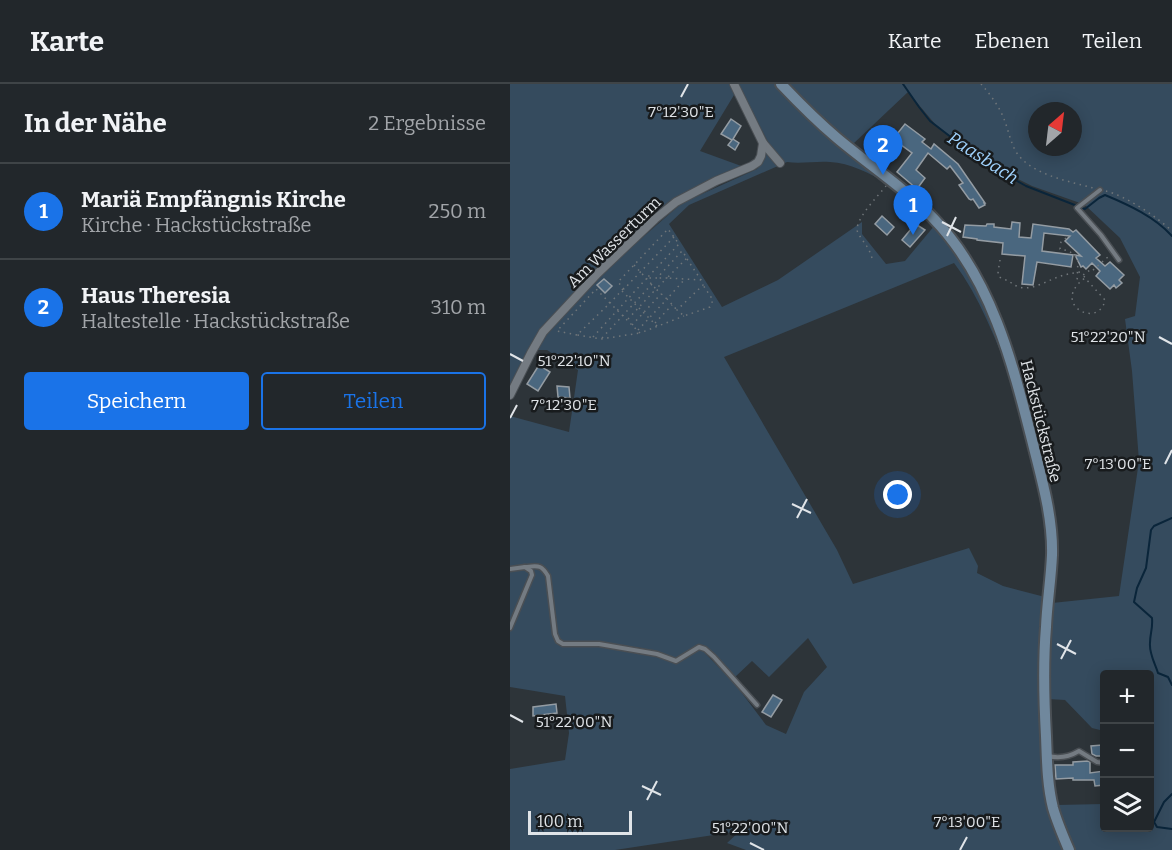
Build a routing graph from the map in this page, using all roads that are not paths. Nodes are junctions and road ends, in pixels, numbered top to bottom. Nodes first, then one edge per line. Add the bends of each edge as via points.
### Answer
1 (734, 84) edge
2 (782, 84) edge
3 (763, 143) junction
4 (780, 163) dead end
5 (1100, 190) road end
6 (1119, 260) dead end
7 (510, 395) edge
8 (525, 567) junction
9 (510, 569) edge
10 (510, 628) edge
11 (757, 705) dead end
12 (1047, 756) junction
13 (1100, 762) edge
14 (1069, 850) edge

1 - 3 street
2 - 12 street, Hackstückstraße via 836,137 946,232 972,268 1008,351 1042,479 1052,536 1044,662
3 - 4 street
3 - 7 street, Am Wasserturm via 758,162 676,202 598,273 543,332
5 - 6 lane via 1077,208
8 - 9 lane
8 - 10 lane via 531,571 531,579
8 - 11 lane via 539,566 548,576 555,634 563,644 598,644 676,660 699,647 714,657
12 - 13 lane via 1071,756 1079,751
12 - 14 street, Hackstückstraße via 1054,809

